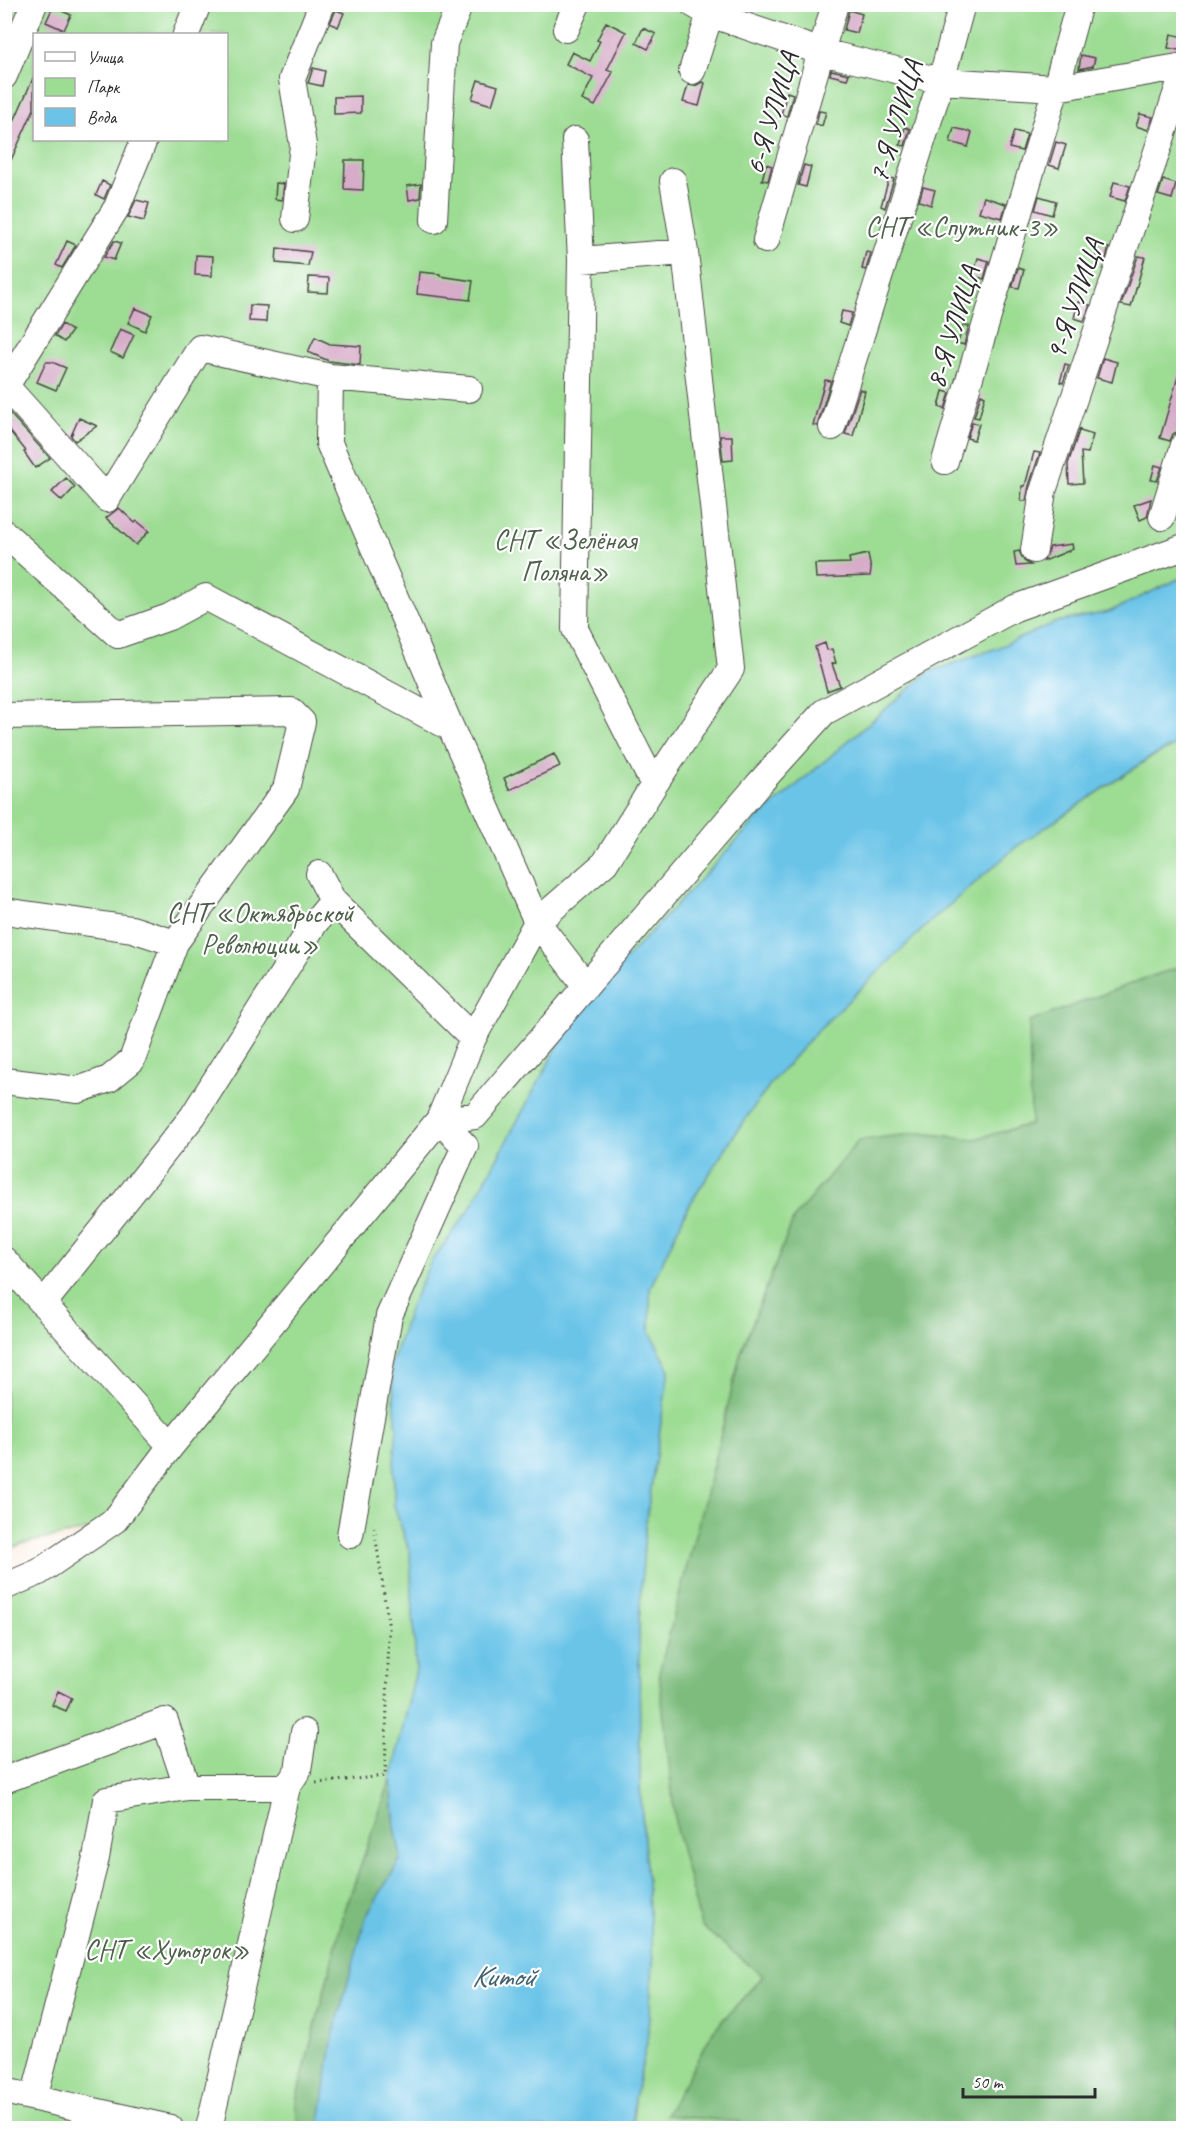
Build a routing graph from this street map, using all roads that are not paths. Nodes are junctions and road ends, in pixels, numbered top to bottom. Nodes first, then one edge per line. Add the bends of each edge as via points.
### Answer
1 (34, 4) edge
2 (198, 4) edge
3 (322, 4) edge
4 (460, 4) edge
5 (577, 4) edge
6 (835, 4) edge
7 (962, 4) edge
8 (1079, 4) edge
9 (705, 8) edge
10 (566, 29) dead end
11 (186, 33) edge
12 (822, 52) junction
13 (1184, 66) edge
14 (692, 71) dead end
15 (1184, 71) edge
16 (4, 76) edge
17 (941, 81) junction
18 (1056, 88) junction
19 (575, 140) dead end
20 (144, 141) edge
21 (673, 181) dead end
22 (296, 219) dead end
23 (434, 220) dead end
24 (766, 240) dead end
25 (685, 252) junction
26 (581, 260) junction
27 (330, 377) junction
28 (5, 385) edge
29 (469, 389) dead end
30 (832, 427) dead end
31 (1184, 445) edge
32 (945, 460) dead end
33 (1162, 518) dead end
34 (4, 533) edge
35 (1184, 547) edge
36 (1034, 550) dead end
37 (4, 716) edge
38 (450, 728) junction
39 (654, 785) junction
40 (319, 874) dead end
41 (333, 901) junction
42 (4, 911) edge
43 (537, 922) junction
44 (175, 943) junction
45 (586, 986) junction
46 (473, 1038) junction
47 (4, 1081) edge
48 (439, 1120) junction
49 (4, 1260) edge
50 (43, 1304) junction
51 (171, 1446) junction
52 (351, 1535) road end
53 (4, 1587) edge
54 (304, 1732) dead end
55 (4, 1780) edge
56 (187, 1787) junction
57 (287, 1787) junction
58 (4, 2091) edge
59 (34, 2098) junction
60 (170, 2128) edge
61 (209, 2128) edge

1 - 16 street
2 - 11 street
3 - 22 street via 292,79 303,145
4 - 23 street via 444,43
5 - 10 street
6 - 12 street, 6-Я УЛИЦА
7 - 17 street, 7-Я УЛИЦА
8 - 18 street, 8-Я УЛИЦА
9 - 12 street
9 - 14 street
12 - 17 street
12 - 24 street, 6-Я УЛИЦА
13 - 18 street
15 - 36 street, 9-Я УЛИЦА via 1043,491
17 - 18 street
17 - 30 street, 7-Я УЛИЦА
18 - 32 street, 8-Я УЛИЦА
19 - 26 street
20 - 28 street via 117,207
21 - 25 street
25 - 26 street
25 - 39 street via 731,669
26 - 39 street via 575,629
27 - 28 street via 200,348 107,499
27 - 29 street
27 - 38 street via 329,443
31 - 33 street
34 - 38 street via 118,635 169,617 206,597
35 - 45 street via 1015,608 824,712
37 - 44 street via 291,711 302,722 286,789
38 - 43 street
39 - 43 street via 604,863
40 - 41 street
41 - 46 street
41 - 50 street via 314,924 193,1116
42 - 44 street via 132,928
43 - 45 street
43 - 46 street
44 - 47 street via 132,1060 108,1079 78,1090
45 - 48 street via 475,1116
46 - 48 street
48 - 51 street
48 - 52 street via 465,1146 389,1316
49 - 50 street
50 - 51 street
51 - 53 street via 115,1520 39,1572
54 - 57 street via 298,1770
55 - 56 street via 165,1721
56 - 57 street
56 - 59 street via 106,1800 96,1858
57 - 61 street
58 - 59 street
59 - 60 street

